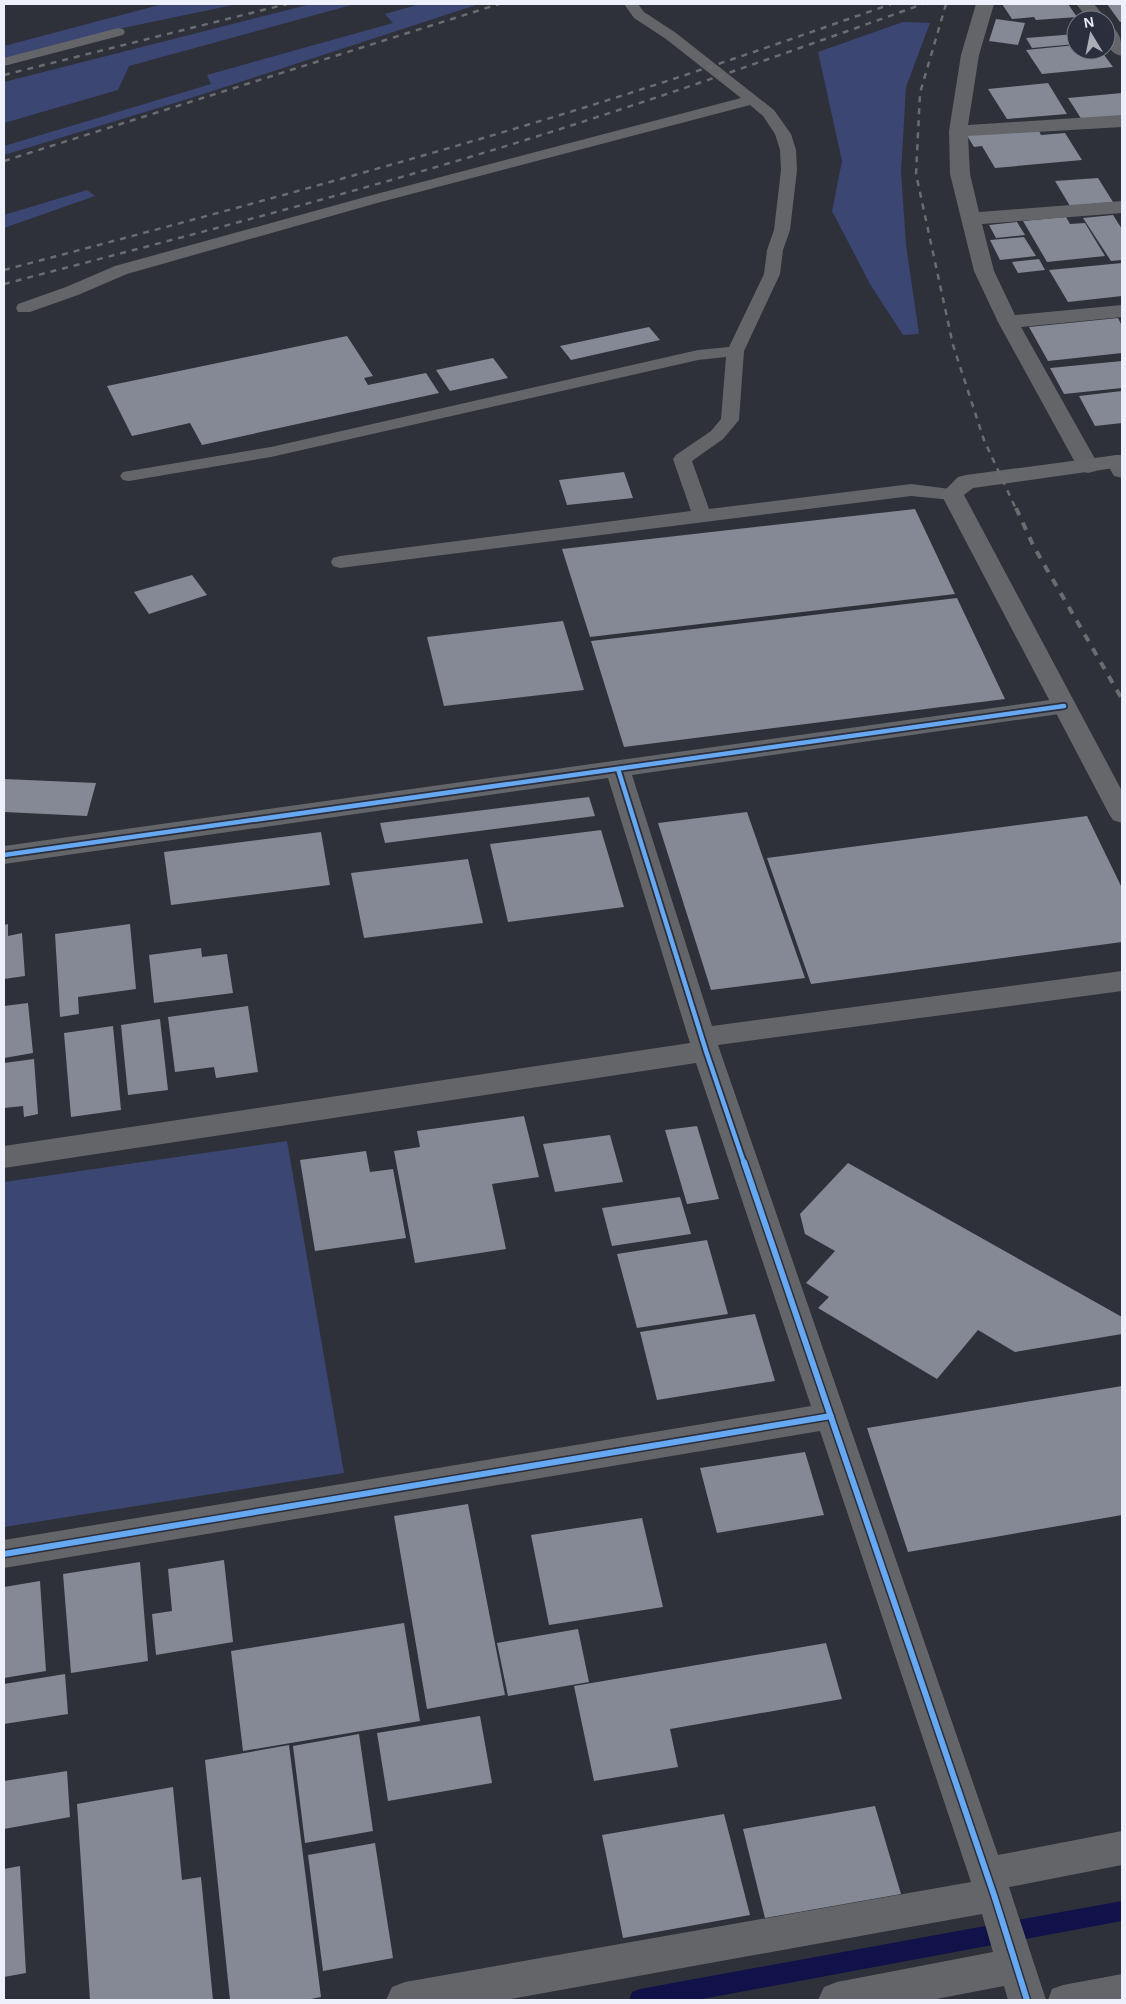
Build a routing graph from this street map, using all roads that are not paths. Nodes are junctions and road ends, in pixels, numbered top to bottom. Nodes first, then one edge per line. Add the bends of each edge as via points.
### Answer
1 (630, 4) edge
2 (984, 4) edge
3 (118, 32) dead end
4 (4, 62) edge
5 (752, 100) junction
6 (1122, 121) edge
7 (958, 131) junction
8 (1122, 207) edge
9 (971, 219) junction
10 (24, 308) dead end
11 (1122, 311) edge
12 (1008, 322) junction
13 (736, 351) junction
14 (1121, 465) edge
15 (1088, 466) junction
16 (129, 476) dead end
17 (952, 494) junction
18 (702, 515) junction
19 (340, 562) dead end
20 (1064, 706) junction
21 (618, 769) junction
22 (1122, 814) edge
23 (4, 855) edge
24 (1122, 981) edge
25 (704, 1044) junction
26 (4, 1156) edge
27 (831, 1416) junction
28 (4, 1554) edge
29 (1122, 1848) edge
30 (993, 1893) junction
31 (1012, 1956) junction
32 (1122, 1989) edge
33 (405, 2000) edge
34 (837, 2000) edge
35 (1027, 2000) edge
36 (1063, 2000) edge

1 - 5 lane
2 - 7 street via 970,55
3 - 4 lane
5 - 10 lane via 371,200 121,270
5 - 13 lane via 769,113 783,134 789,170 782,230 772,274
6 - 7 street
7 - 9 street via 960,174
8 - 9 street
9 - 12 street via 984,271
11 - 12 street
12 - 15 street
13 - 16 lane via 698,355 271,452
13 - 18 lane via 730,420 717,436 682,459
14 - 15 street
15 - 17 street via 966,482
17 - 18 lane via 911,490
17 - 20 street
18 - 19 lane
20 - 21 street
20 - 22 street
21 - 23 street
21 - 25 street
24 - 25 street
25 - 26 street
25 - 27 street
27 - 28 street
27 - 30 street
29 - 30 street
30 - 31 street
30 - 33 street
31 - 34 street
31 - 35 street
32 - 36 lane

